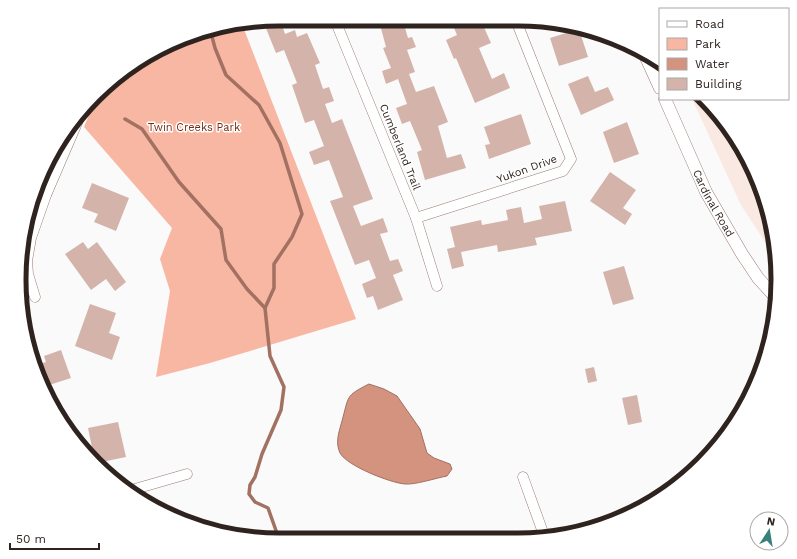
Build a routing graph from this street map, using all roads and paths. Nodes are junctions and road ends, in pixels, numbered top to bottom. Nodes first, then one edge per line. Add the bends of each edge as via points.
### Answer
1 (336, 26) edge
2 (518, 26) edge
3 (649, 63) edge
4 (659, 86) edge
5 (665, 100) edge
6 (72, 134) edge
7 (41, 193) edge
8 (46, 195) junction
9 (416, 218) junction
10 (27, 260) edge
11 (27, 262) edge
12 (437, 286) dead end
13 (770, 292) edge
14 (35, 297) dead end
15 (187, 474) dead end
16 (524, 477) dead end
17 (137, 489) edge
18 (543, 531) edge

1 - 9 street, Cumberland Trail
2 - 9 street, Yukon Drive via 571,159 563,171
3 - 4 street
5 - 13 street, Cardinal Road via 706,192 742,254
6 - 8 street
7 - 8 street
8 - 10 street via 31,238
9 - 12 street, Cumberland Trail
11 - 14 street
15 - 17 street
16 - 18 street

